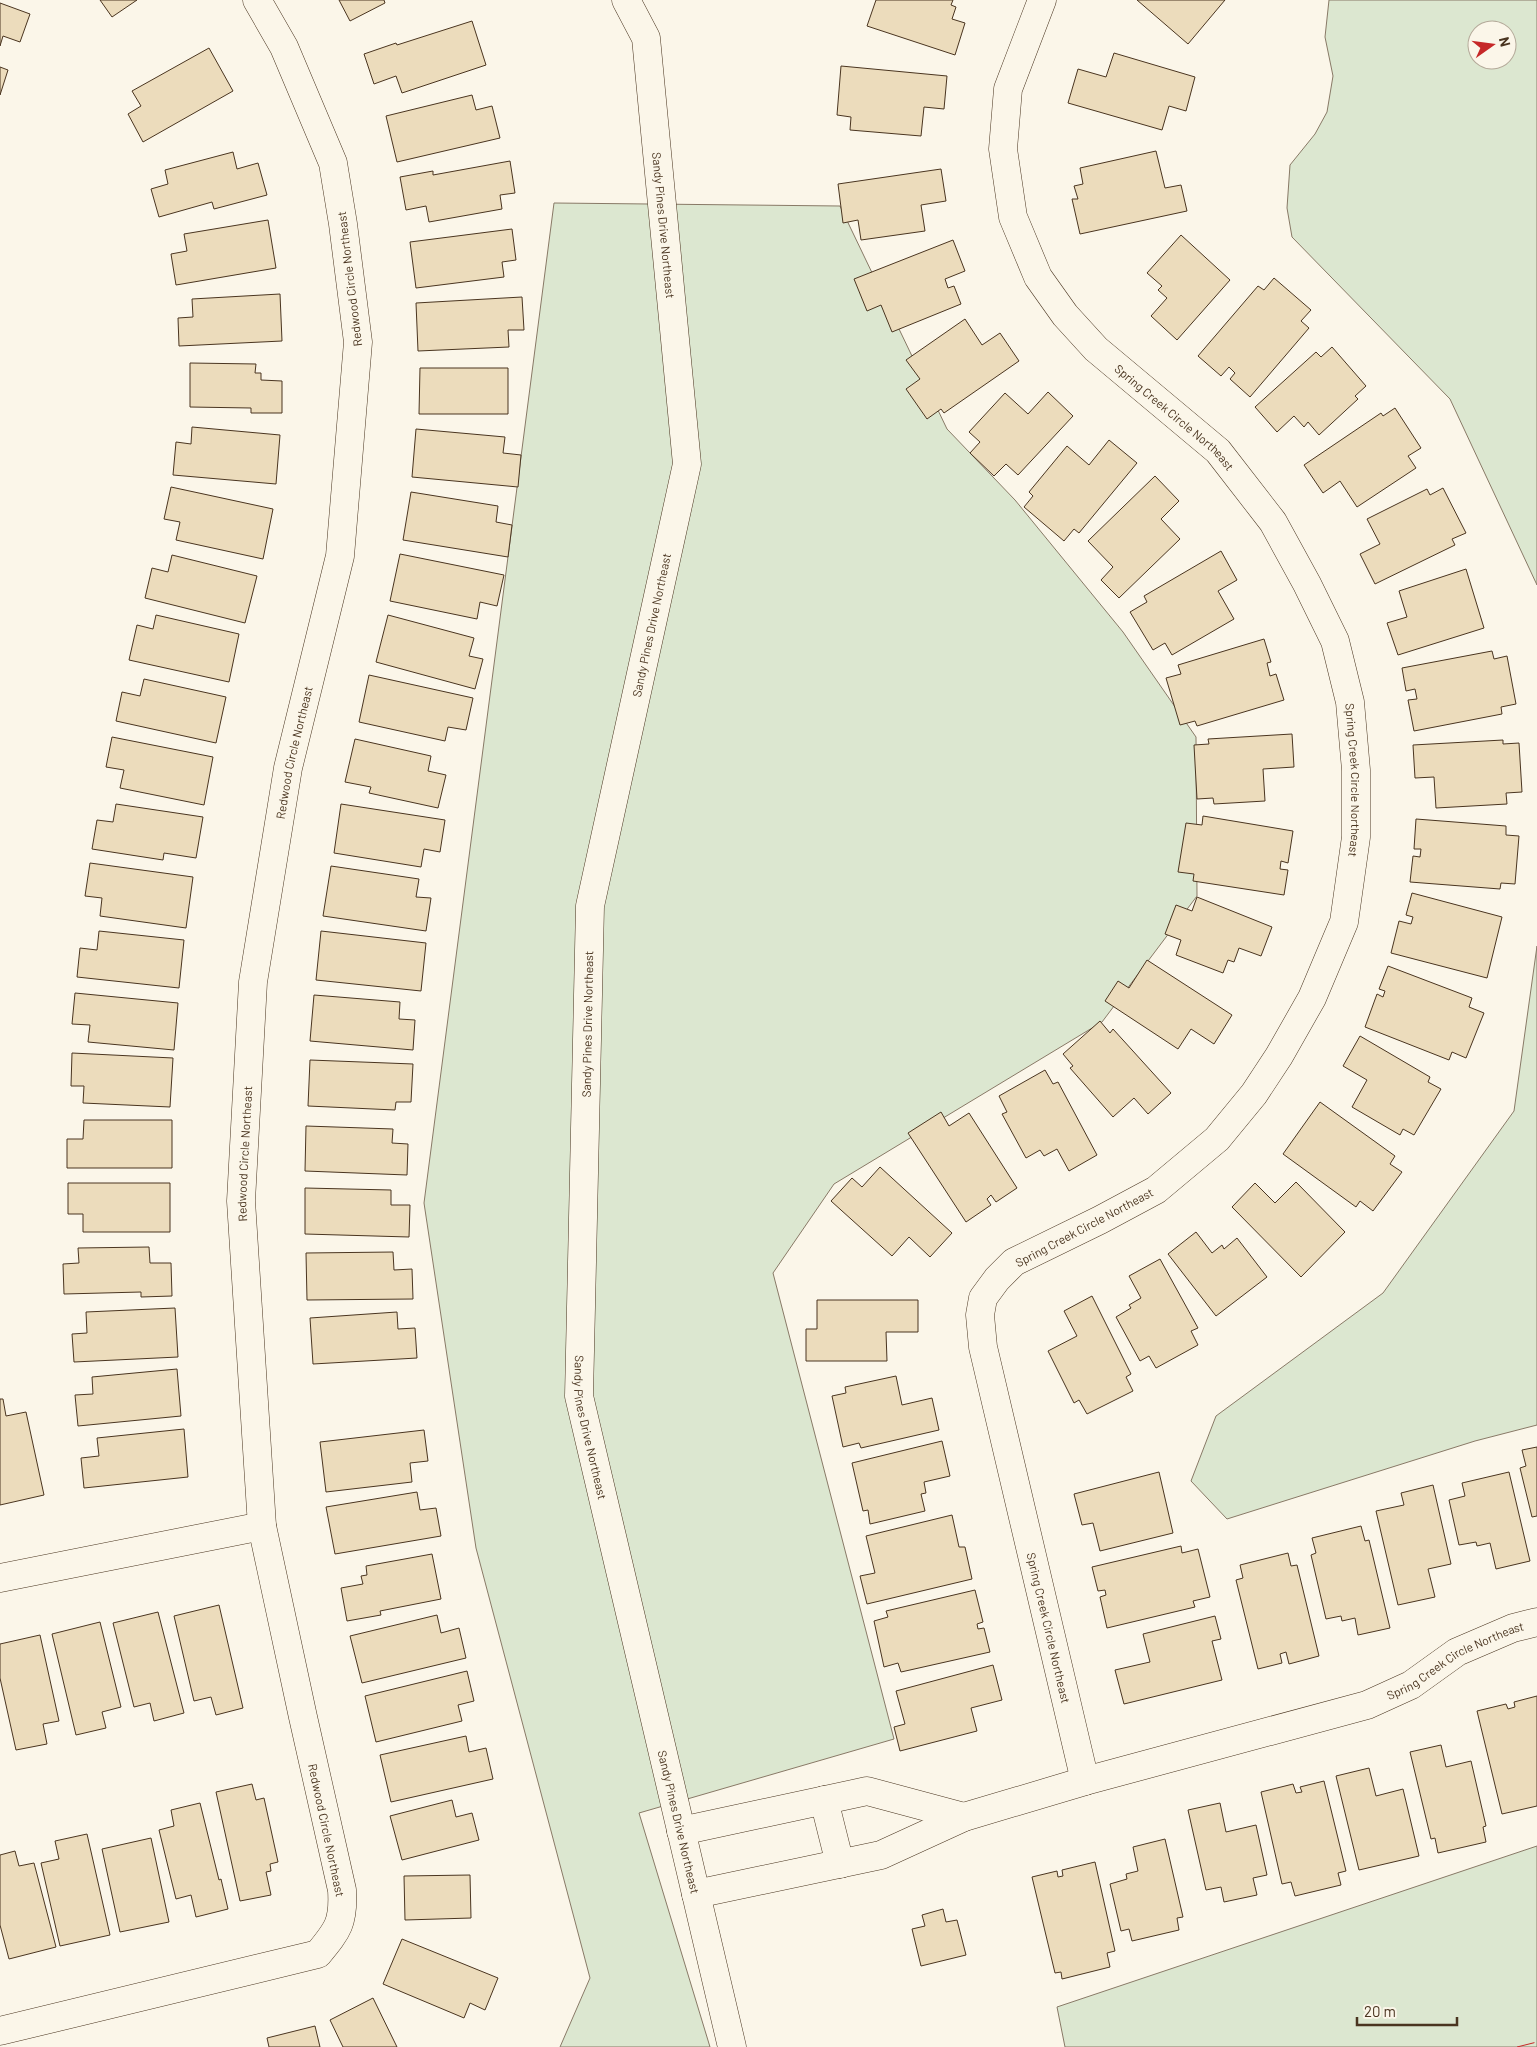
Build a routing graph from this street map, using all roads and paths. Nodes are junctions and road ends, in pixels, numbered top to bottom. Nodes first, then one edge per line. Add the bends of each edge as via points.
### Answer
1 (257, 0) edge
2 (626, 0) edge
3 (1042, 0) edge
4 (262, 1526) junction
5 (0, 1578) edge
6 (1537, 1622) edge
7 (1085, 1781) junction
8 (824, 1800) junction
9 (964, 1816) junction
10 (681, 1831) junction
11 (840, 1864) junction
12 (696, 1894) junction
13 (0, 2031) edge
14 (732, 2047) edge

1 - 4 street, Redwood Circle Northeast via 284,48 333,163 358,342 340,556 288,768 253,982 242,1201
2 - 10 street, Sandy Pines Drive Northeast via 646,38 687,464 590,906 579,1396
3 - 7 street, Spring Creek Circle Northeast via 1008,89 1003,148 1014,217 1034,268 1065,315 1096,349 1218,451 1272,522 1335,641 1350,702 1356,770 1356,837 1344,922 1312,998 1280,1056 1254,1094 1217,1139 1156,1190 1014,1262 983,1298 980,1315 983,1347
4 - 5 street
4 - 13 street, Redwood Circle Northeast via 342,1890 344,1911 334,1935 318,1954
6 - 7 street, Spring Creek Circle Northeast via 1513,1628 1457,1652 1411,1684 1367,1706
7 - 9 street, Spring Creek Circle Northeast
8 - 9 street via 866,1791
8 - 10 street
8 - 11 street
9 - 11 street, Spring Creek Circle Northeast via 881,1855
10 - 12 street, Sandy Pines Drive Northeast
11 - 12 street, Spring Creek Circle Northeast
12 - 14 street, Sandy Pines Drive Northeast

